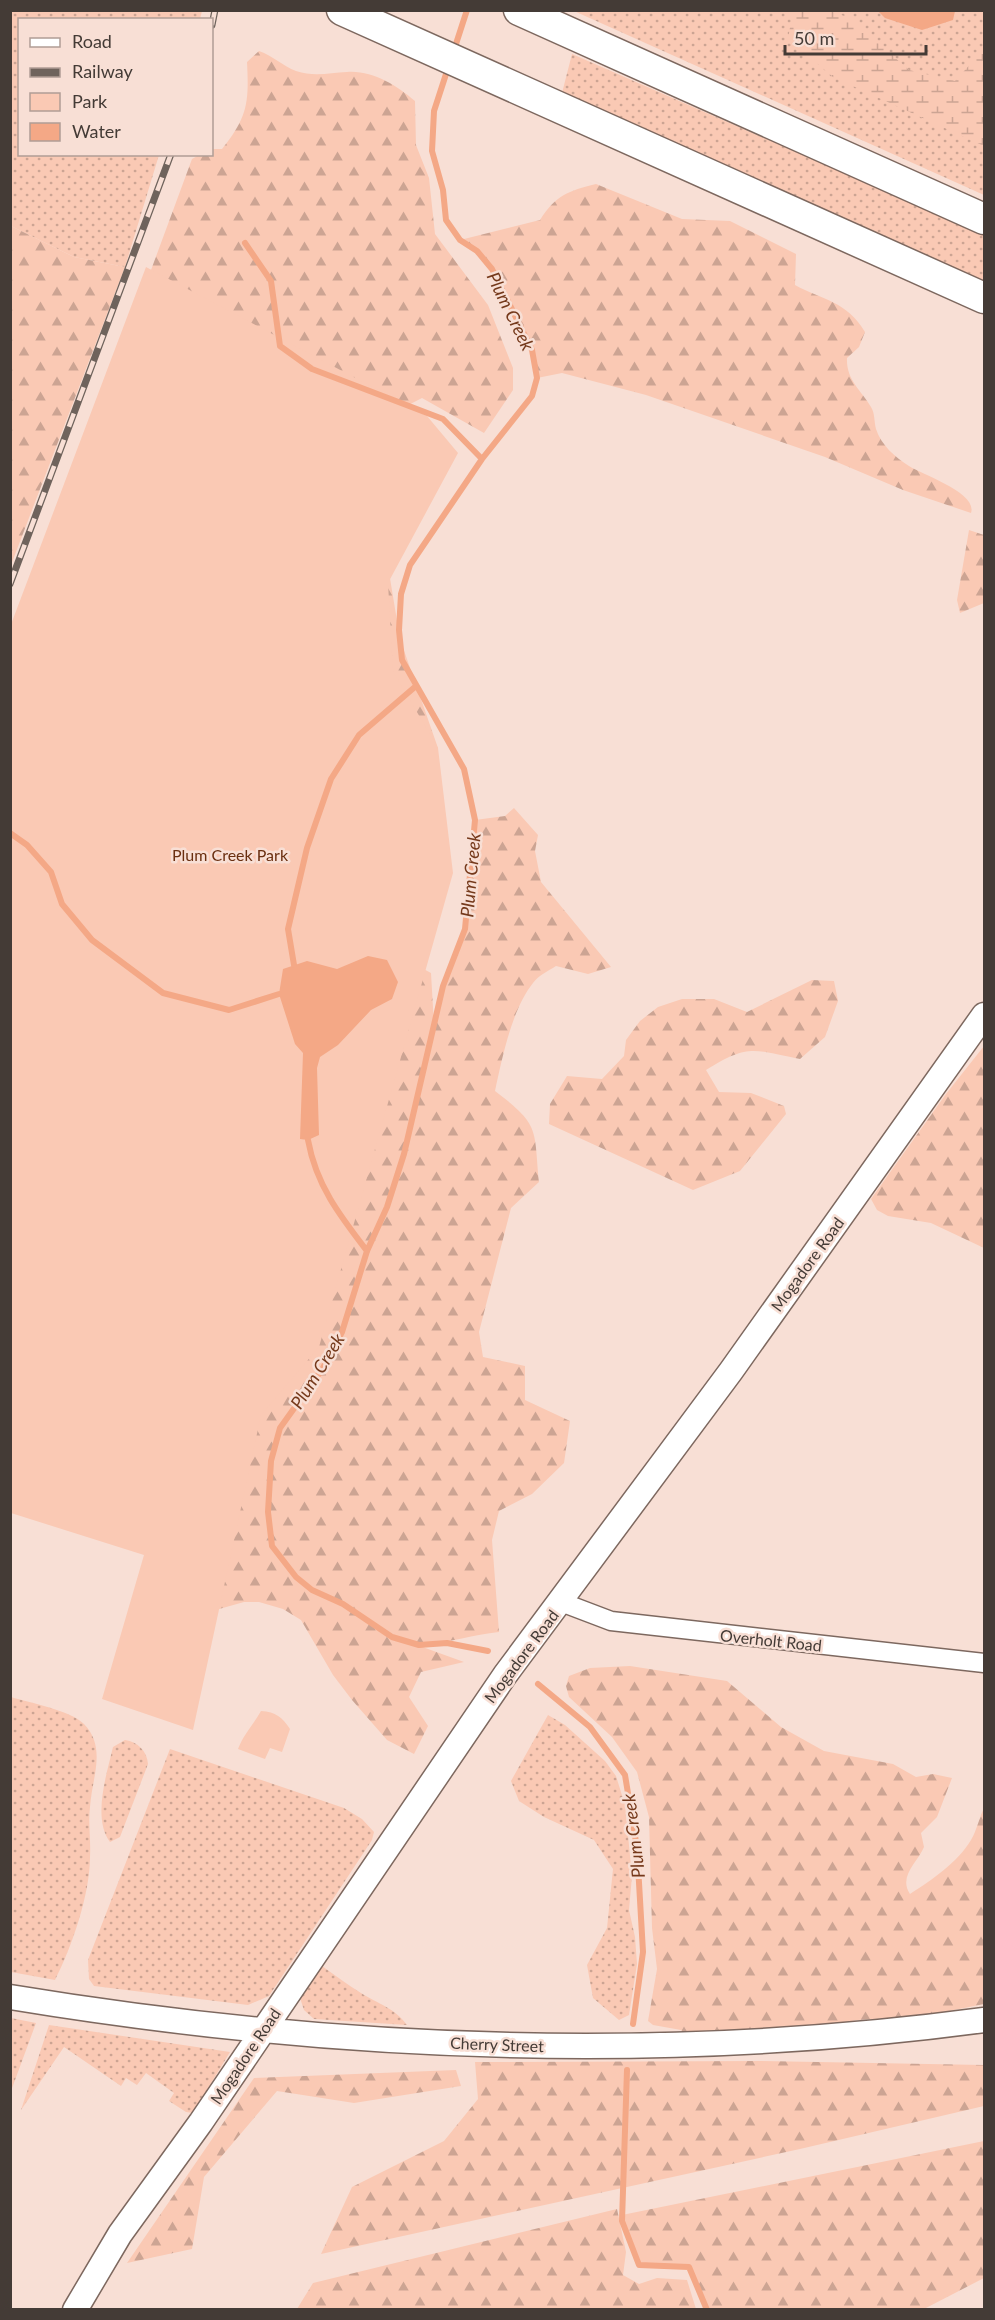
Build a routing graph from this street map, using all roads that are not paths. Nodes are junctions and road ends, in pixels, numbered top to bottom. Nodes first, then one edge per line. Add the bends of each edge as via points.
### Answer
1 (342, 10) edge
2 (519, 10) edge
3 (984, 219) edge
4 (984, 298) edge
5 (984, 1016) edge
6 (561, 1602) junction
7 (984, 1663) edge
8 (10, 1996) edge
9 (984, 2020) edge
10 (263, 2029) junction
11 (75, 2310) edge

1 - 4 main road
2 - 3 main road
5 - 6 street, Mogadore Road
6 - 7 street, Overholt Road via 611,1621
6 - 10 street, Mogadore Road via 498,1684
8 - 10 street, Cherry Street
9 - 10 street, Cherry Street via 759,2042 657,2046 450,2043
10 - 11 street, Mogadore Road via 120,2234

